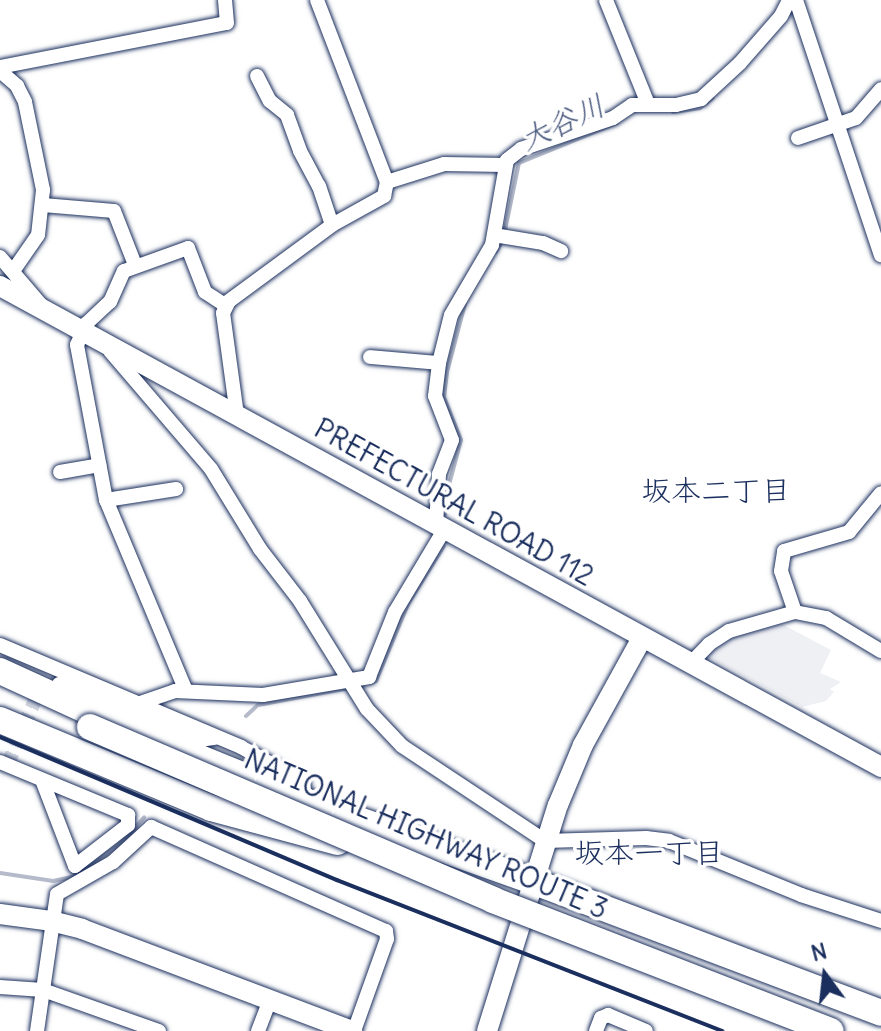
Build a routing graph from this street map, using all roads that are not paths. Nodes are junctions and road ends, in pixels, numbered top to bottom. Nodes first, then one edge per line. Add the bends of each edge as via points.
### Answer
1 (225, 0) edge
2 (317, 0) edge
3 (606, 0) edge
4 (789, 0) edge
5 (798, 7) edge
6 (0, 69) edge
7 (257, 76) dead end
8 (881, 89) edge
9 (648, 104) junction
10 (838, 126) junction
11 (798, 138) dead end
12 (505, 165) junction
13 (387, 182) junction
14 (43, 205) junction
15 (332, 225) junction
16 (494, 235) junction
17 (561, 251) dead end
18 (881, 255) edge
19 (0, 257) edge
20 (135, 265) junction
21 (6, 278) edge
22 (225, 305) junction
23 (81, 331) junction
24 (104, 345) junction
25 (370, 357) dead end
26 (439, 363) junction
27 (237, 415) junction
28 (99, 465) junction
29 (60, 472) dead end
30 (176, 489) dead end
31 (881, 493) edge
32 (106, 500) junction
33 (440, 527) junction
34 (795, 612) junction
35 (642, 638) junction
36 (0, 645) edge
37 (881, 651) edge
38 (0, 659) edge
39 (689, 665) junction
40 (0, 671) edge
41 (352, 682) junction
42 (0, 688) edge
43 (186, 691) junction
44 (137, 704) junction
45 (0, 705) edge
46 (0, 720) edge
47 (88, 734) junction
48 (218, 738) junction
49 (236, 760) junction
50 (0, 762) edge
51 (881, 767) edge
52 (42, 780) junction
53 (545, 841) junction
54 (530, 888) junction
55 (0, 914) edge
56 (51, 921) junction
57 (881, 921) edge
58 (0, 987) edge
59 (43, 990) junction
60 (270, 999) junction
61 (881, 1013) edge
62 (117, 1024) edge
63 (881, 1028) edge
64 (37, 1031) edge
65 (159, 1031) edge
66 (258, 1031) edge
67 (353, 1031) edge
68 (487, 1031) edge
69 (596, 1031) edge
70 (646, 1031) edge
71 (784, 1031) edge
72 (830, 1031) edge

1 - 6 street via 227,23
2 - 13 street
3 - 9 street
4 - 9 street via 740,63 701,99
5 - 10 street
6 - 14 street via 25,102
7 - 15 street via 270,101 287,115
8 - 10 street via 856,118
9 - 12 street via 623,108 613,118 521,149
10 - 11 street
10 - 18 street
12 - 13 street via 444,164
12 - 16 street
13 - 15 street via 384,196
14 - 20 street via 114,211
14 - 21 street via 38,235
15 - 22 street
16 - 17 street
16 - 26 street via 451,315
19 - 21 street
20 - 22 street via 188,248 205,292
20 - 23 street via 124,271 110,302
21 - 23 main road, PREFECTURAL ROAD 112
22 - 27 street
23 - 24 main road, PREFECTURAL ROAD 112
23 - 28 street via 77,345
24 - 27 main road, PREFECTURAL ROAD 112
24 - 41 street via 211,469
25 - 26 street
26 - 33 street via 435,396 452,440 439,474
27 - 33 main road, PREFECTURAL ROAD 112
28 - 29 street
28 - 32 street
30 - 32 street
31 - 34 street via 849,532 784,551 781,571
32 - 43 street
33 - 35 main road, PREFECTURAL ROAD 112
33 - 41 street via 395,612 369,677
34 - 37 street via 826,618
34 - 39 street via 729,631
35 - 39 main road, PREFECTURAL ROAD 112
35 - 53 main road via 583,745
36 - 44 street
38 - 48 street via 193,741
39 - 51 main road, PREFECTURAL ROAD 112
40 - 49 highway
41 - 43 street via 263,695
41 - 53 street via 374,718 402,746
42 - 47 highway, NATIONAL HIGHWAY ROUTE 3
43 - 44 street
44 - 48 street
45 - 47 highway, NATIONAL HIGHWAY ROUTE 3
46 - 54 highway via 211,808
47 - 71 highway, NATIONAL HIGHWAY ROUTE 3 via 621,970
47 - 72 highway, NATIONAL HIGHWAY ROUTE 3, bridge
48 - 49 street
49 - 54 highway via 305,801
50 - 52 street
52 - 52 street via 128,815 128,825 75,866
53 - 54 main road
53 - 57 street via 669,841
54 - 61 highway
54 - 63 highway
54 - 68 main road
55 - 56 main road
56 - 59 street
56 - 60 main road
56 - 67 street via 57,894 113,862 147,829 157,827 386,931
58 - 59 street
59 - 62 street
59 - 64 street
60 - 66 street
60 - 67 main road
62 - 65 street
69 - 70 street via 608,1015

